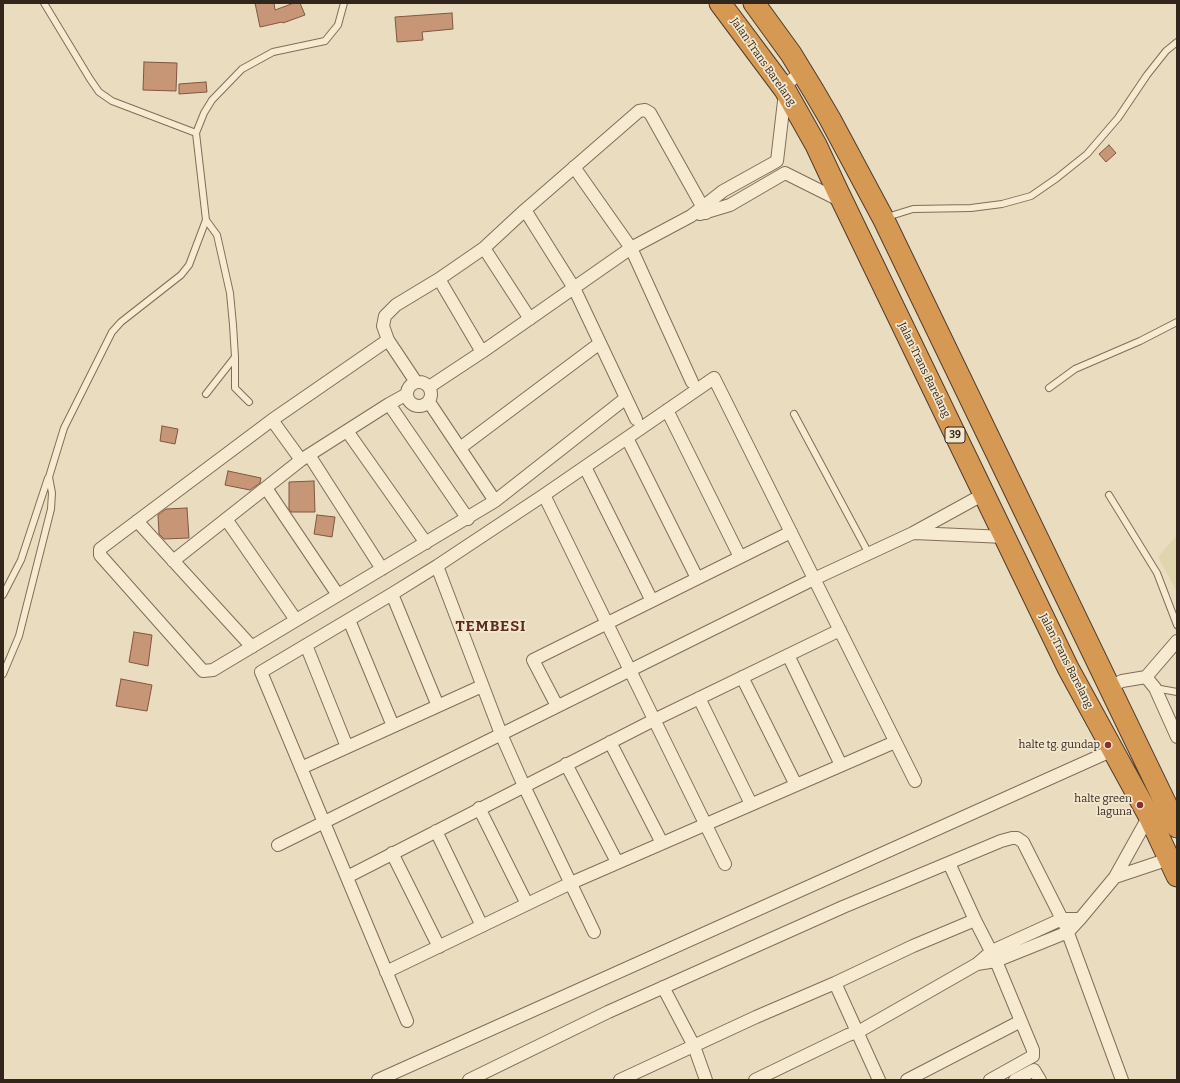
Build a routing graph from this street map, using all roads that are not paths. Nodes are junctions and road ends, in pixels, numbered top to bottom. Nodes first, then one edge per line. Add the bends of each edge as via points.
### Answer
1 (44, 3) edge
2 (344, 3) edge
3 (720, 3) edge
4 (754, 3) edge
5 (1177, 42) edge
6 (802, 72) junction
7 (785, 90) junction
8 (196, 133) junction
9 (777, 161) junction
10 (574, 167) junction
11 (785, 173) junction
12 (843, 202) junction
13 (705, 209) junction
14 (525, 210) junction
15 (883, 218) junction
16 (206, 220) junction
17 (484, 248) junction
18 (631, 248) junction
19 (439, 279) junction
20 (574, 288) junction
21 (530, 319) junction
22 (1177, 322) edge
23 (388, 340) junction
24 (600, 343) junction
25 (482, 352) junction
26 (235, 357) junction
27 (416, 382) junction
28 (692, 382) dead end
29 (429, 387) junction
30 (1049, 388) dead end
31 (206, 394) dead end
32 (407, 394) junction
33 (626, 398) junction
34 (248, 402) dead end
35 (429, 402) junction
36 (388, 404) junction
37 (667, 410) junction
38 (794, 414) dead end
39 (636, 419) dead end
40 (272, 420) junction
41 (347, 431) junction
42 (627, 438) junction
43 (460, 448) junction
44 (305, 458) junction
45 (585, 467) junction
46 (49, 477) junction
47 (266, 488) junction
48 (984, 494) junction
49 (544, 495) junction
50 (1109, 495) dead end
51 (495, 501) junction
52 (468, 518) junction
53 (226, 519) junction
54 (137, 521) junction
55 (791, 532) junction
56 (913, 533) junction
57 (1004, 537) junction
58 (426, 543) junction
59 (869, 554) junction
60 (740, 557) junction
61 (173, 561) junction
62 (437, 566) junction
63 (382, 568) junction
64 (697, 578) junction
65 (814, 579) junction
66 (392, 594) junction
67 (3, 595) edge
68 (338, 595) junction
69 (652, 601) junction
70 (296, 620) junction
71 (349, 620) junction
72 (607, 623) junction
73 (1177, 625) edge
74 (840, 630) junction
75 (1177, 641) edge
76 (306, 645) junction
77 (252, 648) junction
78 (788, 655) junction
79 (630, 670) junction
80 (3, 674) edge
81 (742, 677) junction
82 (1146, 677) junction
83 (482, 686) junction
84 (1109, 688) junction
85 (1155, 688) junction
86 (1177, 692) edge
87 (699, 698) junction
88 (438, 706) junction
89 (558, 706) junction
90 (654, 720) junction
91 (393, 726) junction
92 (501, 734) junction
93 (1177, 737) edge
94 (610, 742) junction
95 (895, 742) junction
96 (346, 747) junction
97 (1113, 750) junction
98 (566, 764) junction
99 (841, 765) junction
100 (301, 768) junction
101 (915, 781) dead end
102 (796, 785) junction
103 (524, 786) junction
104 (751, 804) junction
105 (479, 808) junction
106 (1149, 816) junction
107 (324, 822) junction
108 (705, 824) junction
109 (1177, 827) edge
110 (436, 831) junction
111 (662, 843) junction
112 (278, 845) dead end
113 (392, 853) junction
114 (618, 862) junction
115 (950, 863) junction
116 (725, 864) dead end
117 (1173, 868) edge
118 (347, 877) junction
119 (1115, 877) junction
120 (571, 883) junction
121 (527, 904) junction
122 (1062, 919) junction
123 (1080, 919) junction
124 (975, 920) junction
125 (482, 926) junction
126 (594, 932) dead end
127 (1068, 932) junction
128 (439, 947) junction
129 (994, 956) junction
130 (386, 972) junction
131 (835, 983) junction
132 (663, 987) junction
133 (407, 1020) dead end
134 (1021, 1021) junction
135 (858, 1032) junction
136 (694, 1046) junction
137 (378, 1080) edge
138 (469, 1080) edge
139 (620, 1080) edge
140 (706, 1080) edge
141 (755, 1080) edge
142 (879, 1080) edge
143 (906, 1080) edge
144 (990, 1080) edge
145 (1015, 1080) edge
146 (1040, 1080) edge
147 (1122, 1080) edge

1 - 8 lane via 100,92 112,101
2 - 8 lane via 338,25 325,41 273,52 242,69 212,100
3 - 7 highway, Jalan Trans Barelang / 39
4 - 6 highway
5 - 15 lane via 1166,51 1118,118 1087,154 1031,196 1002,204 971,208 913,209
6 - 7 street via 786,84
6 - 15 highway
7 - 9 street
7 - 12 highway, Jalan Trans Barelang / 39 via 816,144
8 - 16 lane
9 - 11 street
9 - 13 street via 723,191
10 - 13 street via 631,117 645,110 650,113
10 - 14 street
10 - 18 street
11 - 12 street
11 - 13 street via 730,205
12 - 48 highway, Jalan Trans Barelang / 39
13 - 18 street
14 - 17 street
14 - 20 street
15 - 84 highway
16 - 26 lane via 217,235 224,263 231,301
16 - 46 lane via 189,265 181,275 112,332 64,428
17 - 19 street
17 - 21 street
18 - 20 street
18 - 28 street
19 - 23 street via 396,305 385,316 383,326
19 - 25 street
20 - 21 street
20 - 24 street
21 - 25 street
22 - 30 lane via 1075,369
23 - 27 street
23 - 40 street
24 - 33 street
24 - 43 street
25 - 29 street
26 - 31 lane
26 - 34 lane via 236,388
27 - 29 street via 423,382
27 - 32 street via 409,387
29 - 35 street via 432,394
32 - 35 street via 409,401 415,406 423,406
32 - 36 street
33 - 39 street
33 - 51 street
35 - 43 street
36 - 41 street
36 - 52 street
37 - 42 street
37 - 55 street via 714,378
37 - 60 street
38 - 59 lane
40 - 44 street
40 - 54 street
41 - 44 street
41 - 58 street
42 - 45 street
42 - 64 street
43 - 51 street
44 - 47 street
44 - 63 street
45 - 49 street
45 - 69 street
46 - 67 lane via 21,560
46 - 80 lane via 51,509 19,636
47 - 53 street
47 - 68 street
48 - 56 street
48 - 57 highway, Jalan Trans Barelang / 39
49 - 62 street
49 - 72 street
50 - 73 lane via 1157,573
51 - 52 street
52 - 58 street
53 - 61 street
53 - 70 street
54 - 61 street
54 - 77 street via 100,549 100,555 203,671 213,670
55 - 60 street
55 - 65 street
56 - 57 street
56 - 59 street
57 - 97 highway, Jalan Trans Barelang / 39 via 1068,668
58 - 63 street
59 - 65 street
60 - 64 street
61 - 77 street
62 - 66 street
62 - 83 street
63 - 68 street
64 - 69 street
65 - 74 street
65 - 79 street
66 - 71 street
66 - 88 street
68 - 70 street
69 - 72 street
70 - 77 street
71 - 76 street
71 - 91 street
72 - 79 street
72 - 89 street via 533,660
74 - 78 street
74 - 95 street
75 - 82 street
76 - 96 street
76 - 100 street via 261,672
78 - 81 street
78 - 99 street
79 - 89 street
79 - 90 street
81 - 87 street
81 - 102 street
82 - 84 street via 1122,681
82 - 85 street
83 - 88 street
83 - 92 street
84 - 109 highway
85 - 86 lane
85 - 93 street
87 - 90 street
87 - 104 street
88 - 91 street
89 - 92 street
90 - 94 street
90 - 108 street
91 - 96 street
92 - 103 street
92 - 107 street
94 - 98 street
94 - 111 street
95 - 99 street
95 - 101 street
96 - 100 street
97 - 106 highway, Jalan Trans Barelang / 39
97 - 137 street
98 - 103 street
98 - 114 street
99 - 102 street
100 - 107 street
102 - 104 street
103 - 105 street
103 - 120 street
104 - 108 street
105 - 110 street
105 - 121 street
106 - 117 highway, Jalan Trans Barelang / 39
106 - 119 street
107 - 112 street
107 - 118 street
108 - 111 street
108 - 116 street
110 - 113 street
110 - 125 street
111 - 114 street
113 - 118 street
113 - 128 street
114 - 120 street
115 - 122 street via 1001,841 1017,838 1023,842
115 - 124 street
115 - 132 street via 843,907
117 - 119 street
118 - 130 street
119 - 123 street
120 - 121 street
120 - 126 street
121 - 125 street
122 - 123 street
122 - 127 street
122 - 129 street
123 - 127 street
124 - 129 street
124 - 131 street
125 - 128 street
127 - 129 street
127 - 147 street
128 - 130 street
129 - 134 street
129 - 135 street
130 - 133 street
131 - 135 street
131 - 136 street
132 - 136 street
132 - 138 street
134 - 143 street
134 - 144 street via 1034,1050 1033,1056
135 - 141 street
135 - 142 street
136 - 139 street
136 - 140 street
145 - 146 street via 1034,1070

